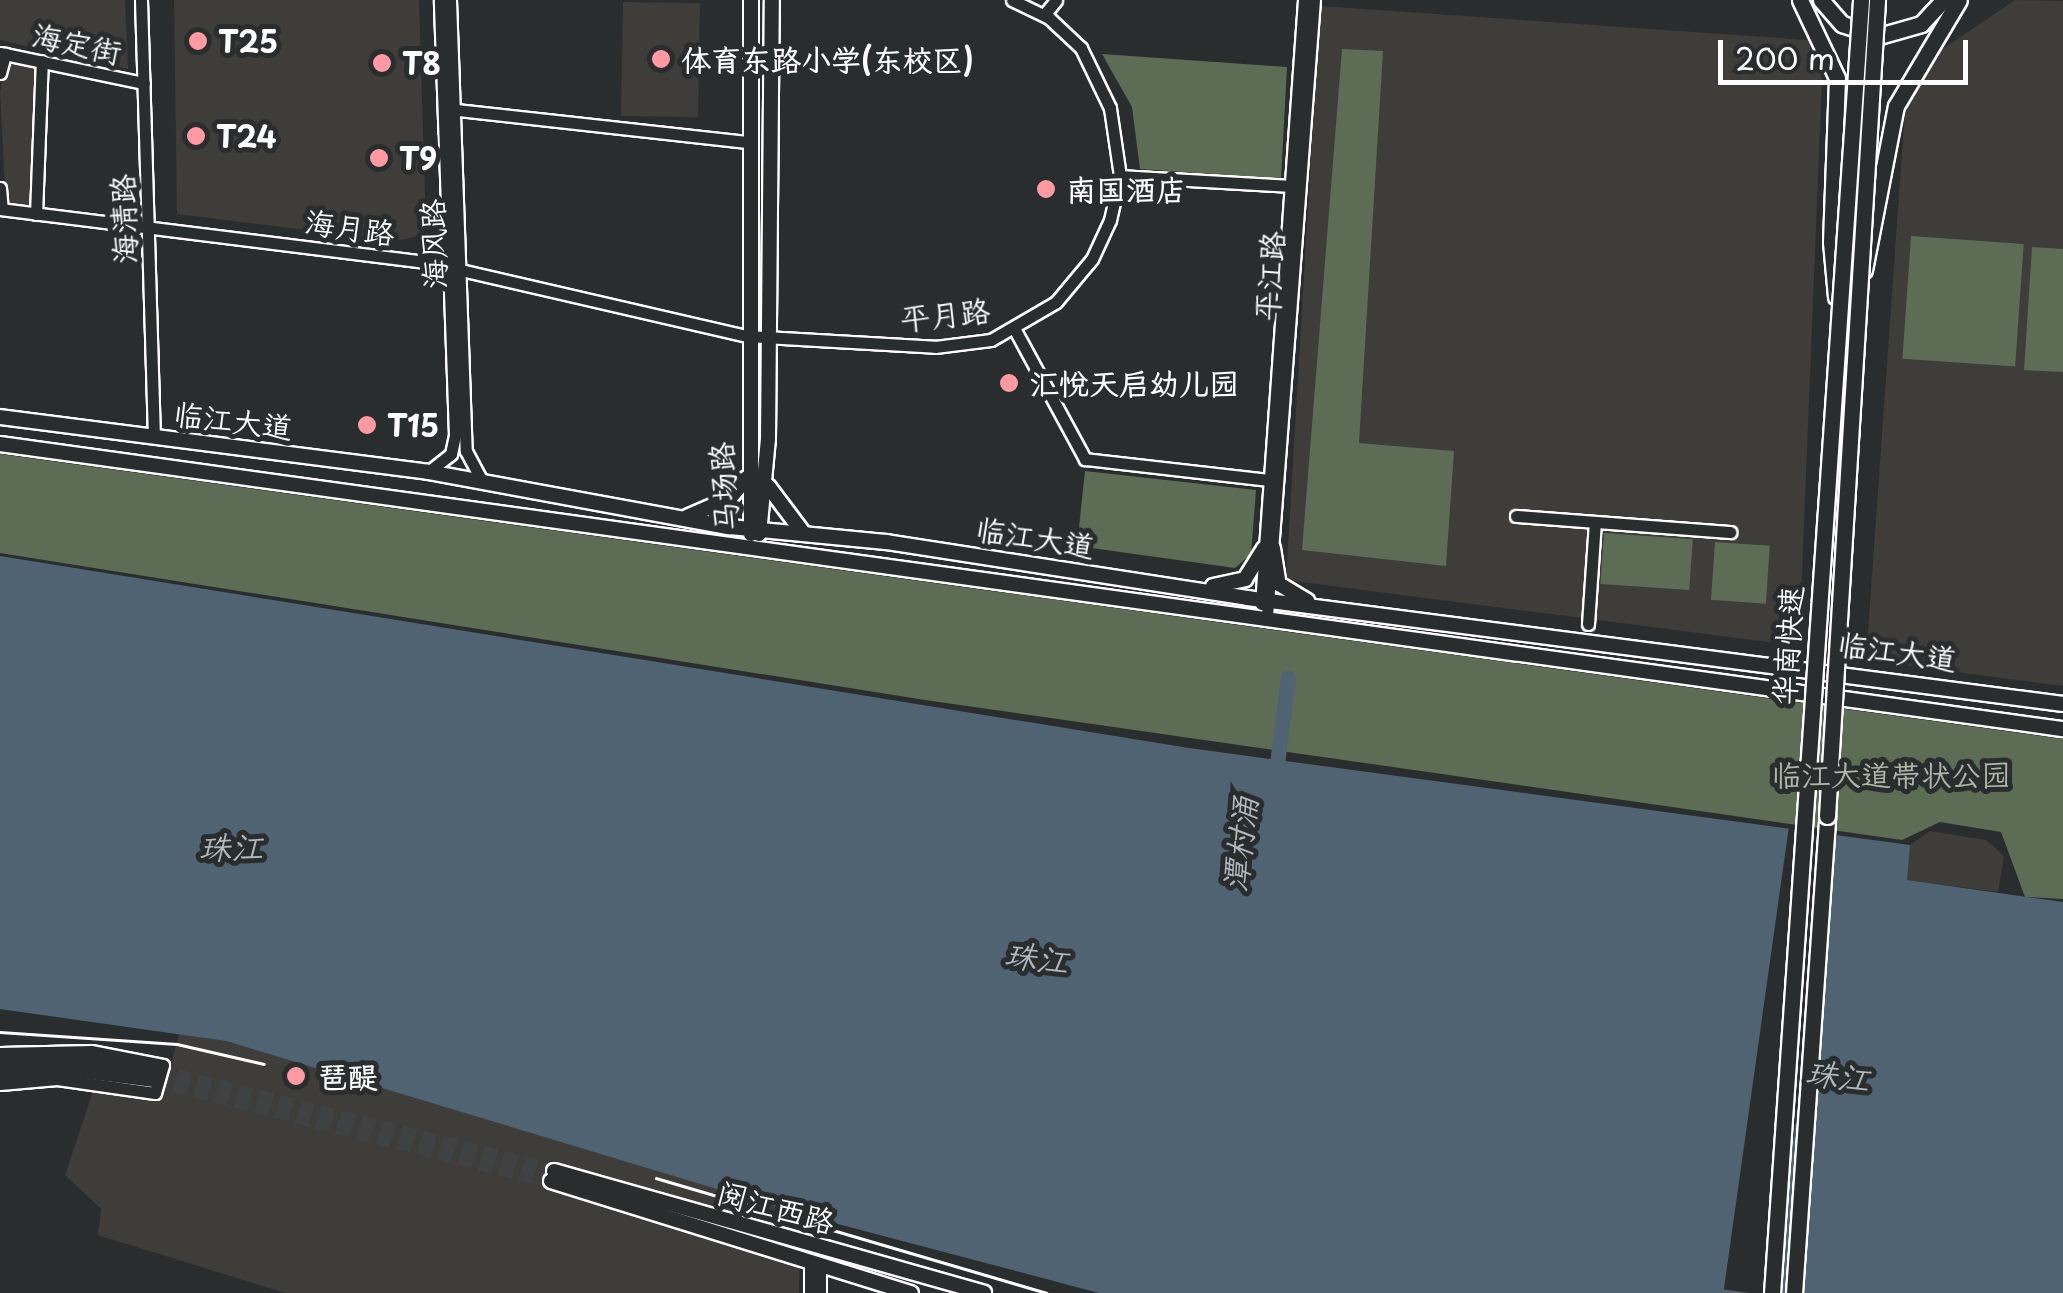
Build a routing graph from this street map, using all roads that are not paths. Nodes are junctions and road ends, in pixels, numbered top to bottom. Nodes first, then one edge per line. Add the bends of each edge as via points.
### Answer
1 (142, 0) edge
2 (440, 0) edge
3 (450, 0) edge
4 (750, 0) edge
5 (772, 0) edge
6 (1012, 0) edge
7 (1056, 0) edge
8 (1304, 0) edge
9 (1314, 0) edge
10 (1800, 0) edge
11 (1822, 0) edge
12 (1860, 0) edge
13 (1877, 0) edge
14 (1943, 0) edge
15 (1959, 0) edge
16 (1044, 15) junction
17 (2, 53) edge
18 (42, 61) junction
19 (0, 73) edge
20 (144, 83) junction
21 (449, 109) junction
22 (748, 142) junction
23 (1120, 176) junction
24 (1296, 186) junction
25 (0, 188) edge
26 (1, 209) edge
27 (36, 214) junction
28 (148, 232) junction
29 (454, 268) junction
30 (1857, 294) junction
31 (1836, 301) junction
32 (1015, 330) junction
33 (746, 336) junction
34 (767, 338) junction
35 (0, 416) edge
36 (154, 437) junction
37 (0, 444) edge
38 (428, 472) junction
39 (748, 477) junction
40 (766, 480) junction
41 (1268, 480) junction
42 (482, 481) junction
43 (642, 506) junction
44 (1516, 516) dead end
45 (685, 518) junction
46 (1595, 522) junction
47 (638, 528) junction
48 (755, 529) junction
49 (1730, 532) dead end
50 (804, 534) junction
51 (886, 542) junction
52 (755, 544) junction
53 (1268, 549) junction
54 (887, 563) junction
55 (1140, 580) junction
56 (1183, 587) junction
57 (1137, 600) junction
58 (1317, 606) junction
59 (1264, 608) junction
60 (1588, 624) dead end
61 (2063, 704) edge
62 (2063, 728) edge
63 (0, 1052) edge
64 (0, 1062) edge
65 (0, 1073) edge
66 (0, 1084) edge
67 (815, 1264) junction
68 (810, 1293) edge
69 (820, 1293) edge
70 (911, 1293) edge
71 (984, 1293) edge
72 (1772, 1293) edge
73 (1794, 1293) edge

1 - 20 street, 海清路
2 - 21 street, 海风路
3 - 21 street, 海风路
4 - 22 main road, 马场路
5 - 34 main road, 马场路
6 - 16 street, 平月路
7 - 16 street
8 - 24 street, 平江路
9 - 24 street, 平江路
10 - 31 highway via 1837,78
11 - 14 highway via 1842,24 1879,36 1921,24
12 - 31 highway, 华南快速, bridge
13 - 30 highway, 华南快速, bridge
15 - 30 highway, bridge via 1908,81 1886,139
16 - 23 street, 平月路 via 1081,48 1098,76
17 - 18 street, 海定街
17 - 19 street
18 - 20 street, 海定街
18 - 27 street
20 - 28 street, 海清路
21 - 22 street
21 - 29 street, 海风路
22 - 33 main road, 马场路
23 - 24 street
23 - 32 street, 平月路 via 1092,259 1056,302
24 - 41 street, 平江路
24 - 53 street, 平江路
25 - 26 street
26 - 27 street, 海月路
27 - 28 street, 海月路
28 - 29 street, 海月路
28 - 36 street, 海清路
29 - 33 street, 海月路
29 - 38 street, 海风路 via 454,447
29 - 42 street, 海风路 via 466,451
30 - 73 highway, 华南快速, bridge via 1843,625
31 - 72 highway, 华南快速, bridge
32 - 34 street, 平月路 via 935,347
32 - 41 street via 1085,459
33 - 34 street, 平月路
33 - 39 main road, 马场路
34 - 40 main road, 马场路
35 - 36 main road, 临江大道
36 - 38 main road, 临江大道
37 - 47 main road, 临江大道
38 - 42 main road, 临江大道
39 - 40 main road via 756,487
39 - 45 main road via 730,498
39 - 48 main road, 马场路
40 - 48 main road, 马场路
40 - 50 main road via 773,500
41 - 53 street, 平江路
42 - 43 main road, 临江大道
43 - 45 main road, 临江大道
43 - 47 main road via 651,521
44 - 46 street
45 - 48 main road, 临江大道
46 - 49 street
46 - 60 street
47 - 52 main road, 临江大道
48 - 50 main road, 临江大道
48 - 52 main road, 马场路
50 - 51 main road, 临江大道
51 - 54 main road via 877,550
51 - 55 main road, 临江大道
52 - 54 main road, 临江大道
53 - 56 main road via 1234,584
53 - 58 main road via 1279,584
53 - 59 street, 平江路
54 - 57 main road, 临江大道
55 - 56 main road, 临江大道
55 - 57 main road via 1147,589
56 - 59 main road, 临江大道
57 - 59 main road, 临江大道
58 - 59 main road, 临江大道
58 - 61 main road, 临江大道
59 - 62 main road, 临江大道
63 - 66 street via 91,1051 163,1066 155,1094 71,1080
64 - 65 main road via 56,1057 155,1075 58,1068
67 - 68 street
67 - 69 street
67 - 70 main road, 阅江西路
67 - 71 main road, 阅江西路 via 552,1176

